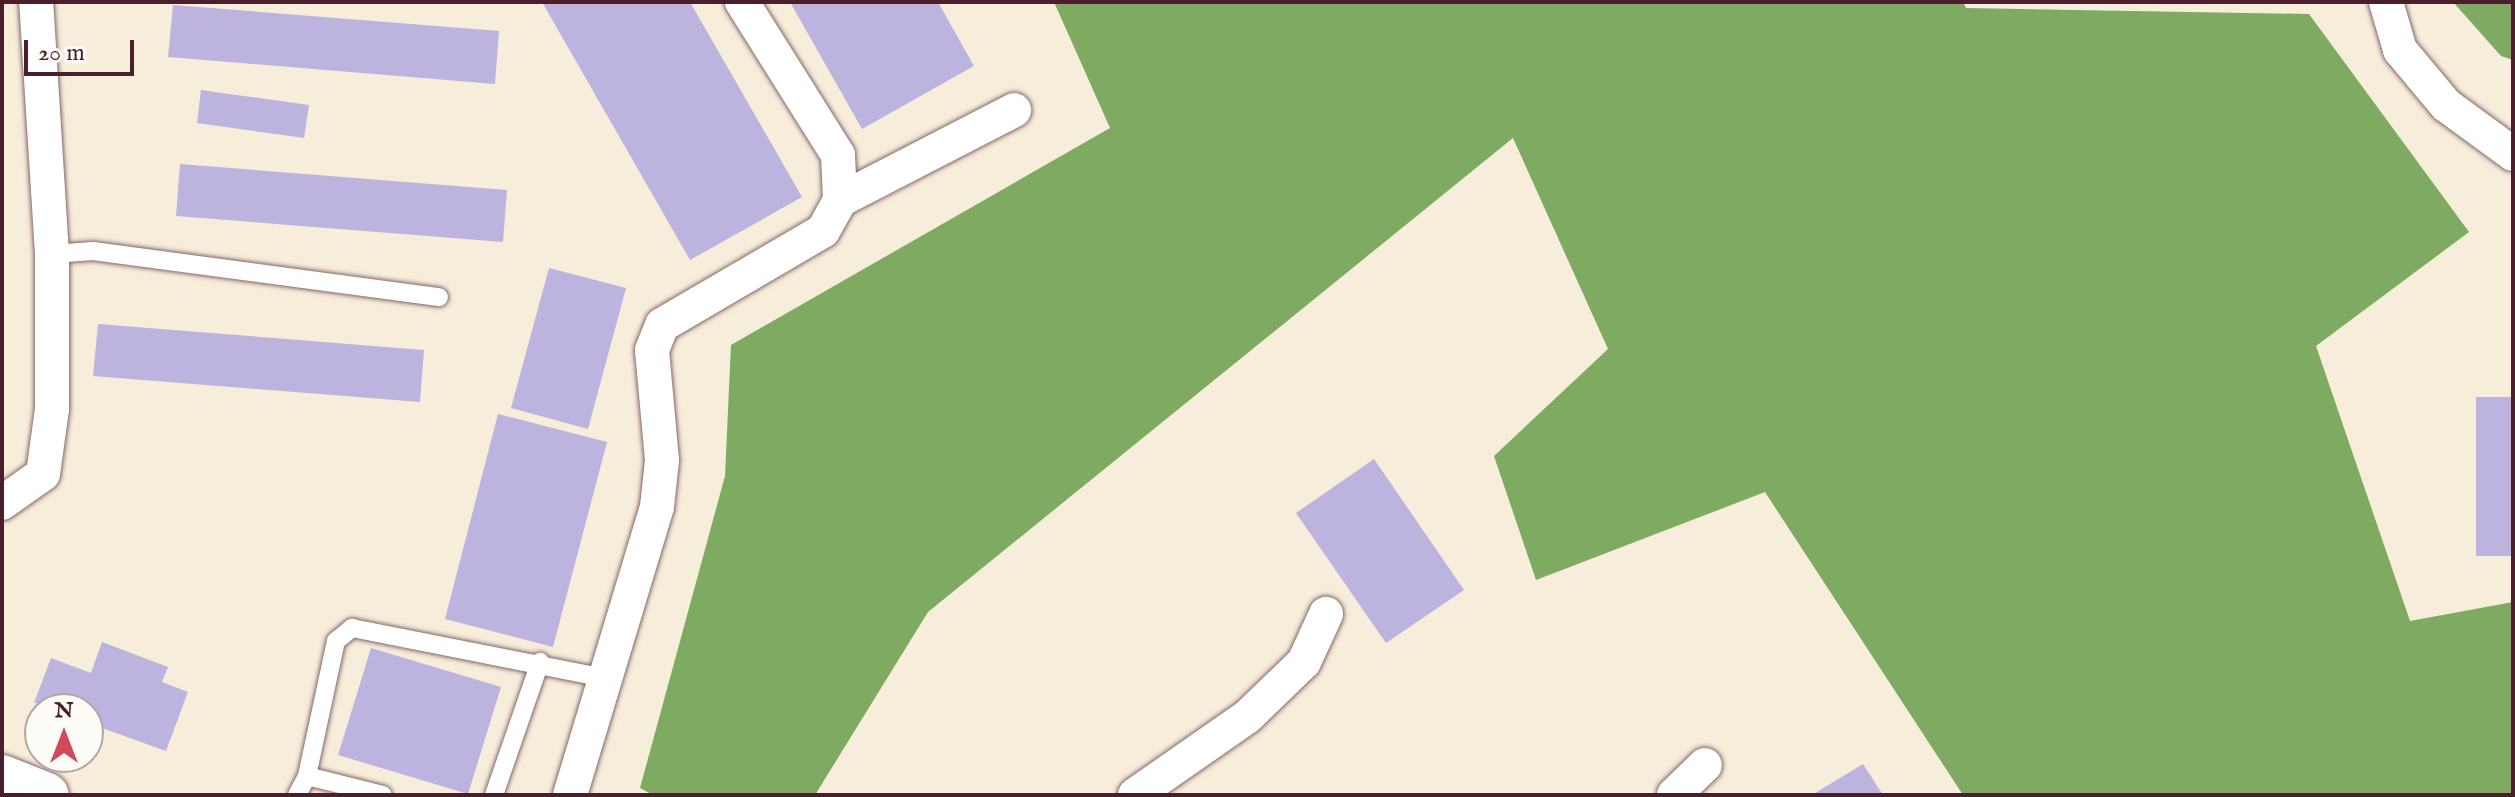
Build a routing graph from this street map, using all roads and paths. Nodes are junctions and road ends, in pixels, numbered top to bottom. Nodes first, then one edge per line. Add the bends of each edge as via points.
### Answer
1 (36, 2) edge
2 (742, 2) edge
3 (2386, 2) edge
4 (1014, 110) dead end
5 (2513, 154) edge
6 (840, 200) junction
7 (52, 254) junction
8 (439, 297) dead end
9 (2, 503) edge
10 (1326, 614) dead end
11 (540, 662) junction
12 (604, 678) junction
13 (1705, 765) dead end
14 (307, 776) junction
15 (2, 777) edge
16 (47, 795) edge
17 (297, 795) edge
18 (383, 795) edge
19 (494, 795) edge
20 (570, 795) edge
21 (1135, 795) edge
22 (1674, 795) edge

1 - 7 street
2 - 6 street via 838,155
3 - 5 street via 2400,50 2446,105
4 - 6 street
6 - 12 street via 823,231 662,325 652,350 662,460 657,507
7 - 8 lane via 93,251
7 - 9 street via 49,454 43,474
10 - 21 street via 1304,662 1258,706
11 - 12 lane
11 - 14 lane via 342,631
11 - 19 lane
12 - 20 street
13 - 22 street
14 - 17 lane
14 - 18 lane
15 - 16 street

